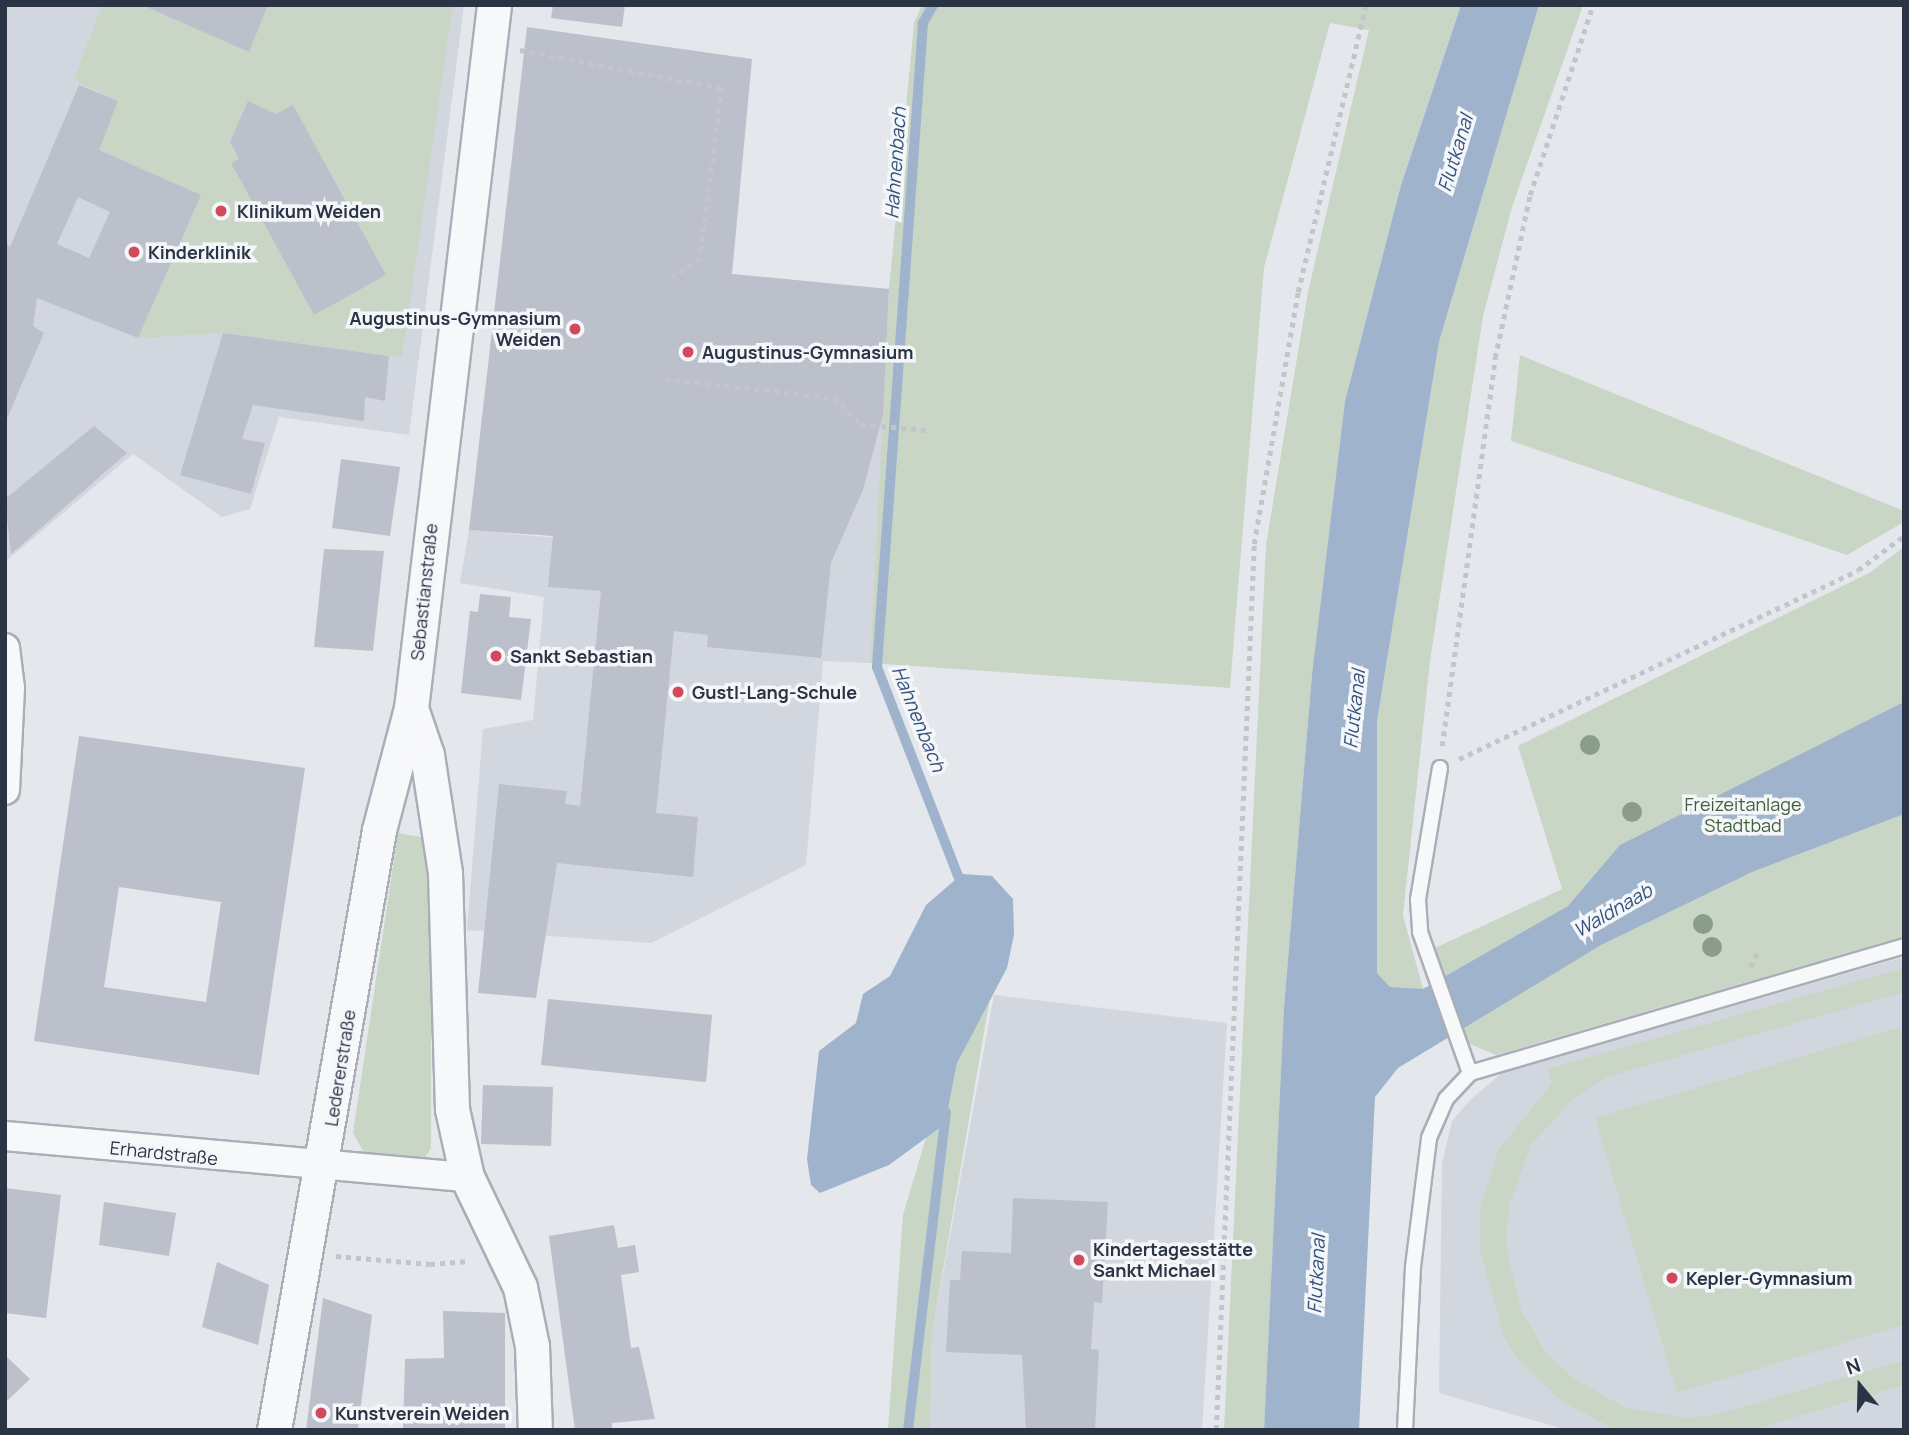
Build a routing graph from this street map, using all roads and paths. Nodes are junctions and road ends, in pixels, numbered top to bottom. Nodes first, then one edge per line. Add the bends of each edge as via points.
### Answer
1 (494, 5) edge
2 (1366, 5) edge
3 (1593, 5) edge
4 (488, 44) junction
5 (672, 278) dead end
6 (665, 379) dead end
7 (926, 430) dead end
8 (1904, 536) edge
9 (5, 648) edge
10 (411, 708) junction
11 (1440, 768) junction
12 (5, 790) edge
13 (1904, 946) edge
14 (1470, 1073) junction
15 (5, 1136) edge
16 (323, 1169) junction
17 (467, 1177) junction
18 (308, 1253) junction
19 (506, 1257) junction
20 (274, 1430) edge
21 (534, 1430) edge
22 (1216, 1430) edge
23 (1405, 1430) edge

1 - 4 street, Sebastianstraße
2 - 22 path via 1298,292 1254,544
3 - 11 path via 1530,195 1495,358
4 - 5 path via 722,88 700,258
4 - 10 street, Sebastianstraße
6 - 7 path via 834,398 861,424
8 - 11 path via 1858,570
9 - 12 street via 10,688
10 - 16 street, Ledererstraße via 379,830
10 - 17 street, Sebastianstraße via 427,755 445,873 452,1110
11 - 14 lane via 1418,900 1420,932
13 - 14 lane
14 - 23 lane via 1446,1099 1429,1138 1413,1268
15 - 16 street, Erhardstraße
16 - 17 street
16 - 18 street, Ledererstraße
17 - 19 street, Sebastianstraße
18 - 19 path via 430,1264
18 - 20 street, Ledererstraße
19 - 21 street, Sebastianstraße via 520,1287 532,1346

